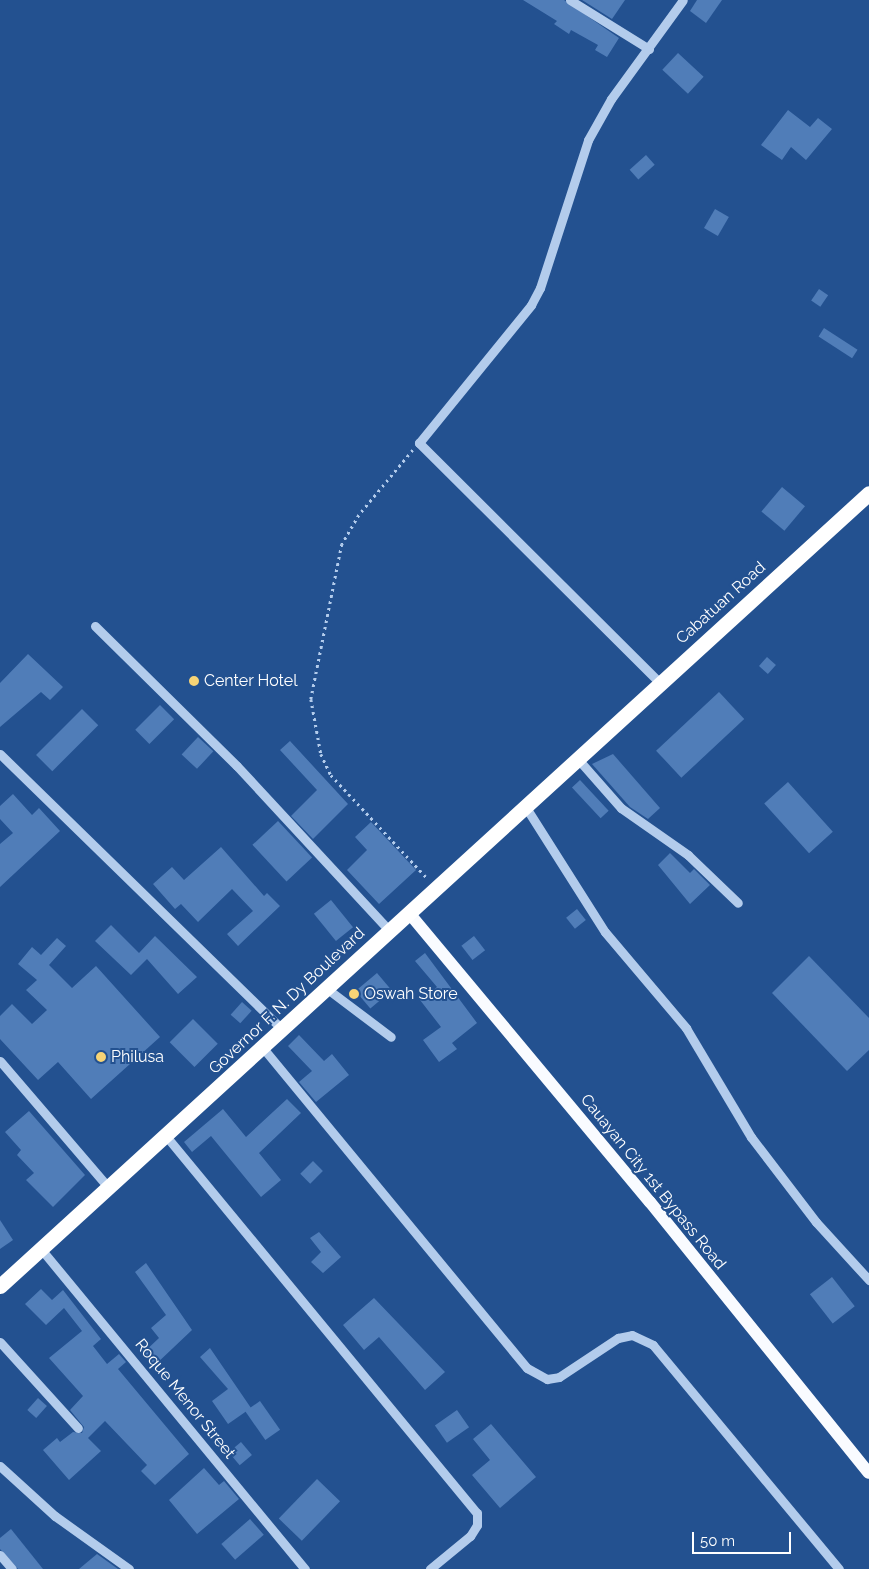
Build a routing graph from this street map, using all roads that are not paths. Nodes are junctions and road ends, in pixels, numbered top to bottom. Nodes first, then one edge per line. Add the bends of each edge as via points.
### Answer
1 (570, 0) edge
2 (683, 0) edge
3 (649, 49) junction
4 (869, 493) edge
5 (95, 626) dead end
6 (659, 682) junction
7 (596, 740) joint
8 (0, 754) edge
9 (577, 758) junction
10 (525, 806) junction
11 (738, 904) dead end
12 (409, 913) junction
13 (390, 931) junction
14 (326, 988) junction
15 (281, 1028) junction
16 (391, 1037) dead end
17 (262, 1048) junction
18 (0, 1062) edge
19 (166, 1136) junction
20 (109, 1188) junction
21 (41, 1249) junction
22 (869, 1280) edge
23 (0, 1286) edge
24 (0, 1342) edge
25 (78, 1428) dead end
26 (0, 1466) edge
27 (869, 1473) edge
28 (0, 1555) edge
29 (12, 1569) edge
30 (129, 1569) edge
31 (305, 1569) edge
32 (430, 1569) edge
33 (839, 1569) edge

1 - 3 street
2 - 3 street
3 - 6 street via 611,99 588,140 531,305 419,443
4 - 6 highway, Cabatuan Road
5 - 13 street via 237,766
6 - 7 highway, Cabatuan Road
7 - 9 highway, Governor F. N. Dy Boulevard
8 - 15 street
9 - 10 highway, Governor F. N. Dy Boulevard
9 - 11 street via 621,808 688,855
10 - 12 highway, Governor F. N. Dy Boulevard
10 - 22 street via 605,932 686,1028 751,1137 816,1222
12 - 13 highway, Governor F. N. Dy Boulevard
12 - 27 main road, Cauayan City 1st Bypass Road via 650,1202
13 - 14 highway, Governor F. N. Dy Boulevard
14 - 15 highway, Governor F. N. Dy Boulevard
14 - 16 street
15 - 17 highway, Governor F. N. Dy Boulevard
17 - 19 highway, Governor F. N. Dy Boulevard
17 - 33 street via 527,1368 547,1379 559,1377 618,1338 632,1335 653,1345
18 - 20 street
19 - 20 highway, Governor F. N. Dy Boulevard
19 - 32 street via 477,1513 477,1525 470,1536
20 - 21 highway, Governor F. N. Dy Boulevard
21 - 23 highway, Governor F. N. Dy Boulevard
21 - 31 street, Roque Menor Street
24 - 25 street
26 - 30 street via 54,1516
28 - 29 street

